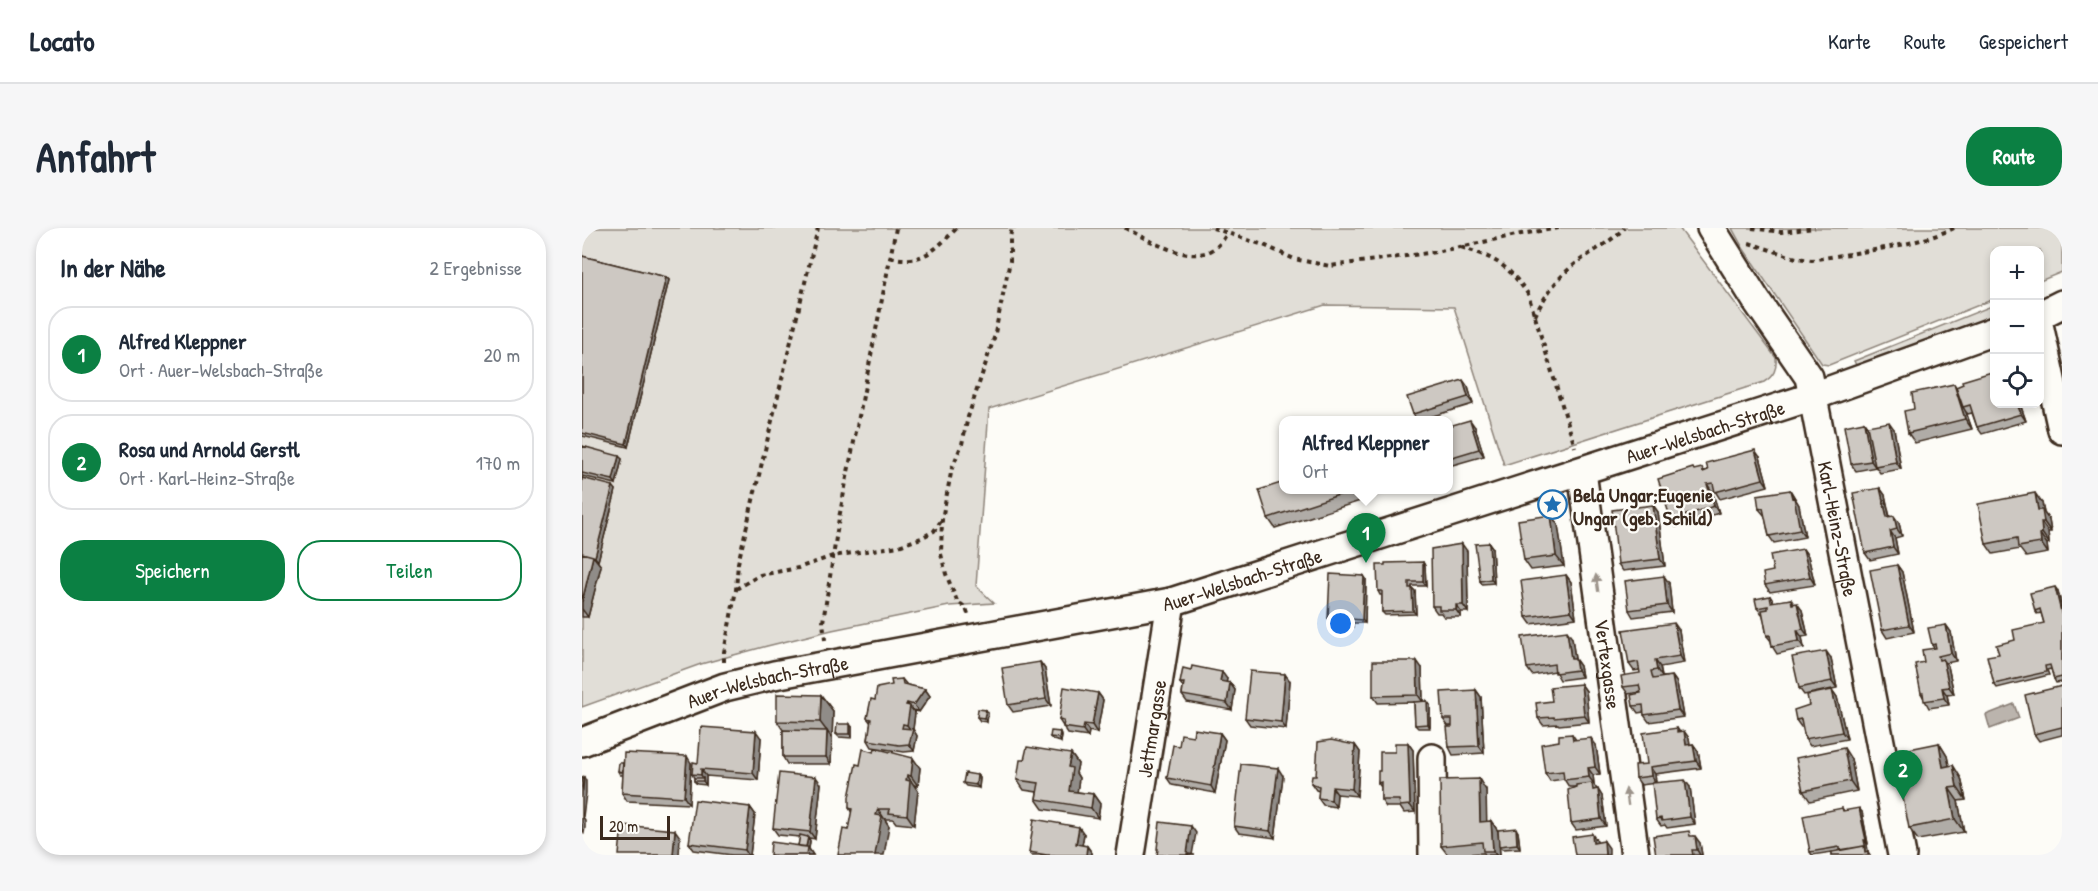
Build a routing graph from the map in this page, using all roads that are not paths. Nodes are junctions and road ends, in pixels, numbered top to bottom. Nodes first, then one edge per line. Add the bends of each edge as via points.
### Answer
1 (1713, 232) edge
2 (2062, 304) edge
3 (2044, 313) edge
4 (1990, 333) edge
5 (2044, 347) edge
6 (1811, 397) junction
7 (2062, 430) edge
8 (1582, 472) junction
9 (1171, 603) junction
10 (582, 742) edge
11 (1432, 758) dead end
12 (1131, 855) edge
13 (1433, 855) edge
14 (1635, 855) edge
15 (1902, 855) edge

1 - 6 street, Karl-Heinz-Straße via 1809,377
2 - 3 street
4 - 6 street, Auer-Welsbach-Straße
5 - 7 street
6 - 8 street, Auer-Welsbach-Straße
6 - 15 street, Karl-Heinz-Straße
8 - 9 street, Auer-Welsbach-Straße
14 -> 8 street, Vertexgasse
9 - 10 street, Auer-Welsbach-Straße via 827,664 725,687
9 - 12 street, Jettmargasse
11 - 13 street

